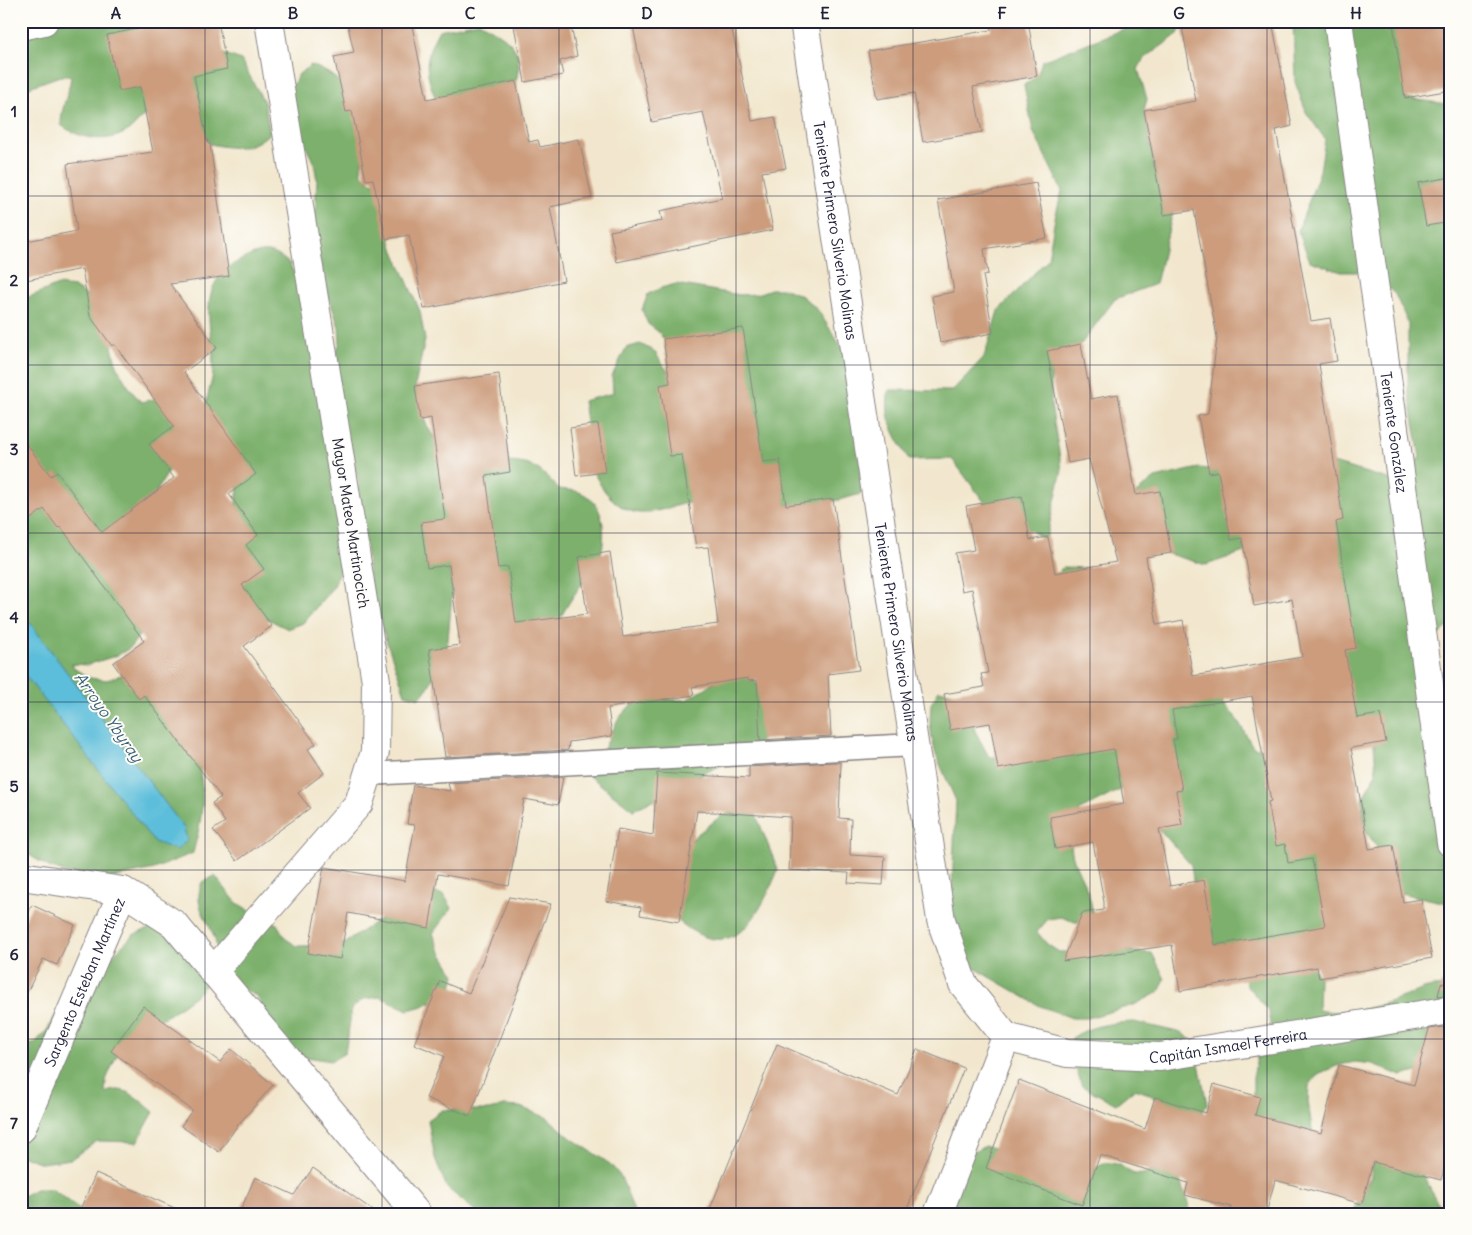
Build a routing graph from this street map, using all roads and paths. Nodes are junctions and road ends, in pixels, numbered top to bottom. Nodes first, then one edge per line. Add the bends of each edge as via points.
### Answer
1 (44, 21) edge
2 (269, 21) edge
3 (804, 21) edge
4 (1338, 21) edge
5 (21, 26) edge
6 (914, 745) junction
7 (368, 774) junction
8 (1451, 843) edge
9 (21, 876) edge
10 (123, 891) junction
11 (213, 972) junction
12 (1451, 1010) edge
13 (1006, 1037) junction
14 (21, 1129) edge
15 (417, 1214) edge
16 (938, 1214) edge

1 - 5 street
2 - 7 street, Mayor Mateo Martinocich via 376,681 375,752
3 - 6 street, Teniente Primero Silverio Molinas
4 - 8 street, Teniente González
6 - 7 lane
6 - 13 street, Teniente Primero Silverio Molinas via 941,920 963,984
7 - 11 street, Mayor Mateo Martinocich via 359,803
9 - 10 street
10 - 11 street via 174,924
10 - 14 street, Sargento Esteban Martínez
11 - 15 street
12 - 13 street, Capitán Ismael Ferreira via 1160,1057 1067,1053
13 - 16 street

